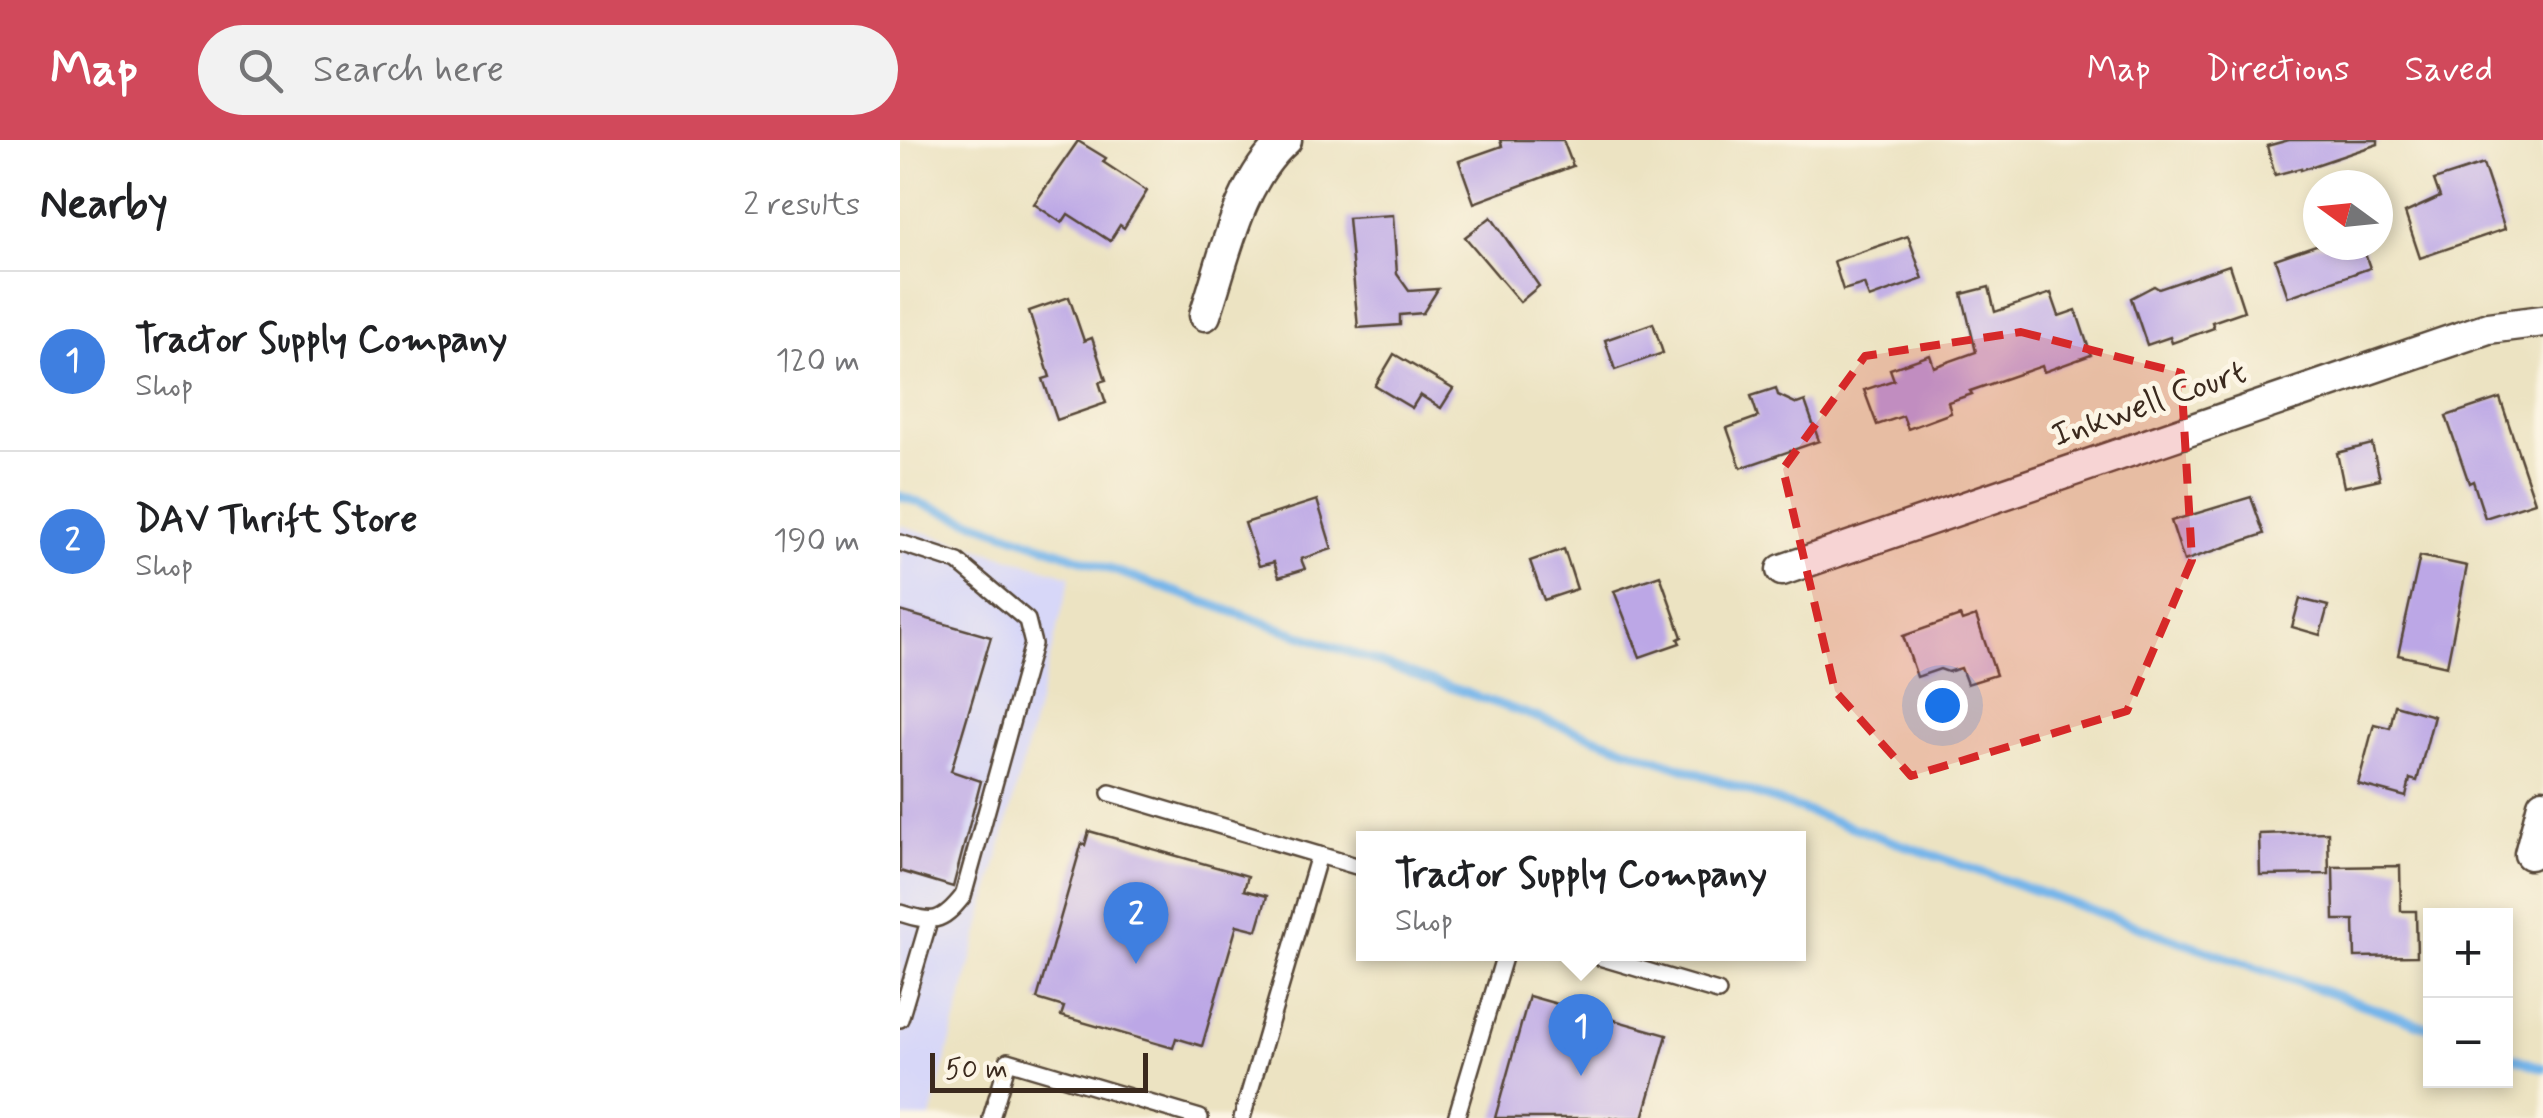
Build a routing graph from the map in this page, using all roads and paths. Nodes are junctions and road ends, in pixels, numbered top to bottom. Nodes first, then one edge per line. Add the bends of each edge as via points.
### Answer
1 (1286, 140) edge
2 (1205, 316) dead end
3 (2543, 320) edge
4 (900, 544) edge
5 (1782, 570) dead end
6 (1110, 793) dead end
7 (2543, 804) edge
8 (2530, 854) dead end
9 (1319, 855) junction
10 (1356, 866) edge
11 (900, 913) edge
12 (929, 922) junction
13 (1503, 961) edge
14 (1613, 961) edge
15 (1718, 992) dead end
16 (900, 1019) edge
17 (991, 1118) edge
18 (1200, 1118) edge
19 (1242, 1118) edge
20 (1456, 1118) edge

1 - 2 street via 1246,196
3 - 5 street, Inkwell Court via 2488,328
4 - 12 lane via 958,562 1028,620 1033,644 963,896 948,915
6 - 9 lane
7 - 8 street
9 - 10 lane
9 - 19 lane
11 - 12 lane
12 - 16 lane
13 - 20 lane
14 - 15 lane
17 - 18 lane via 1008,1061

